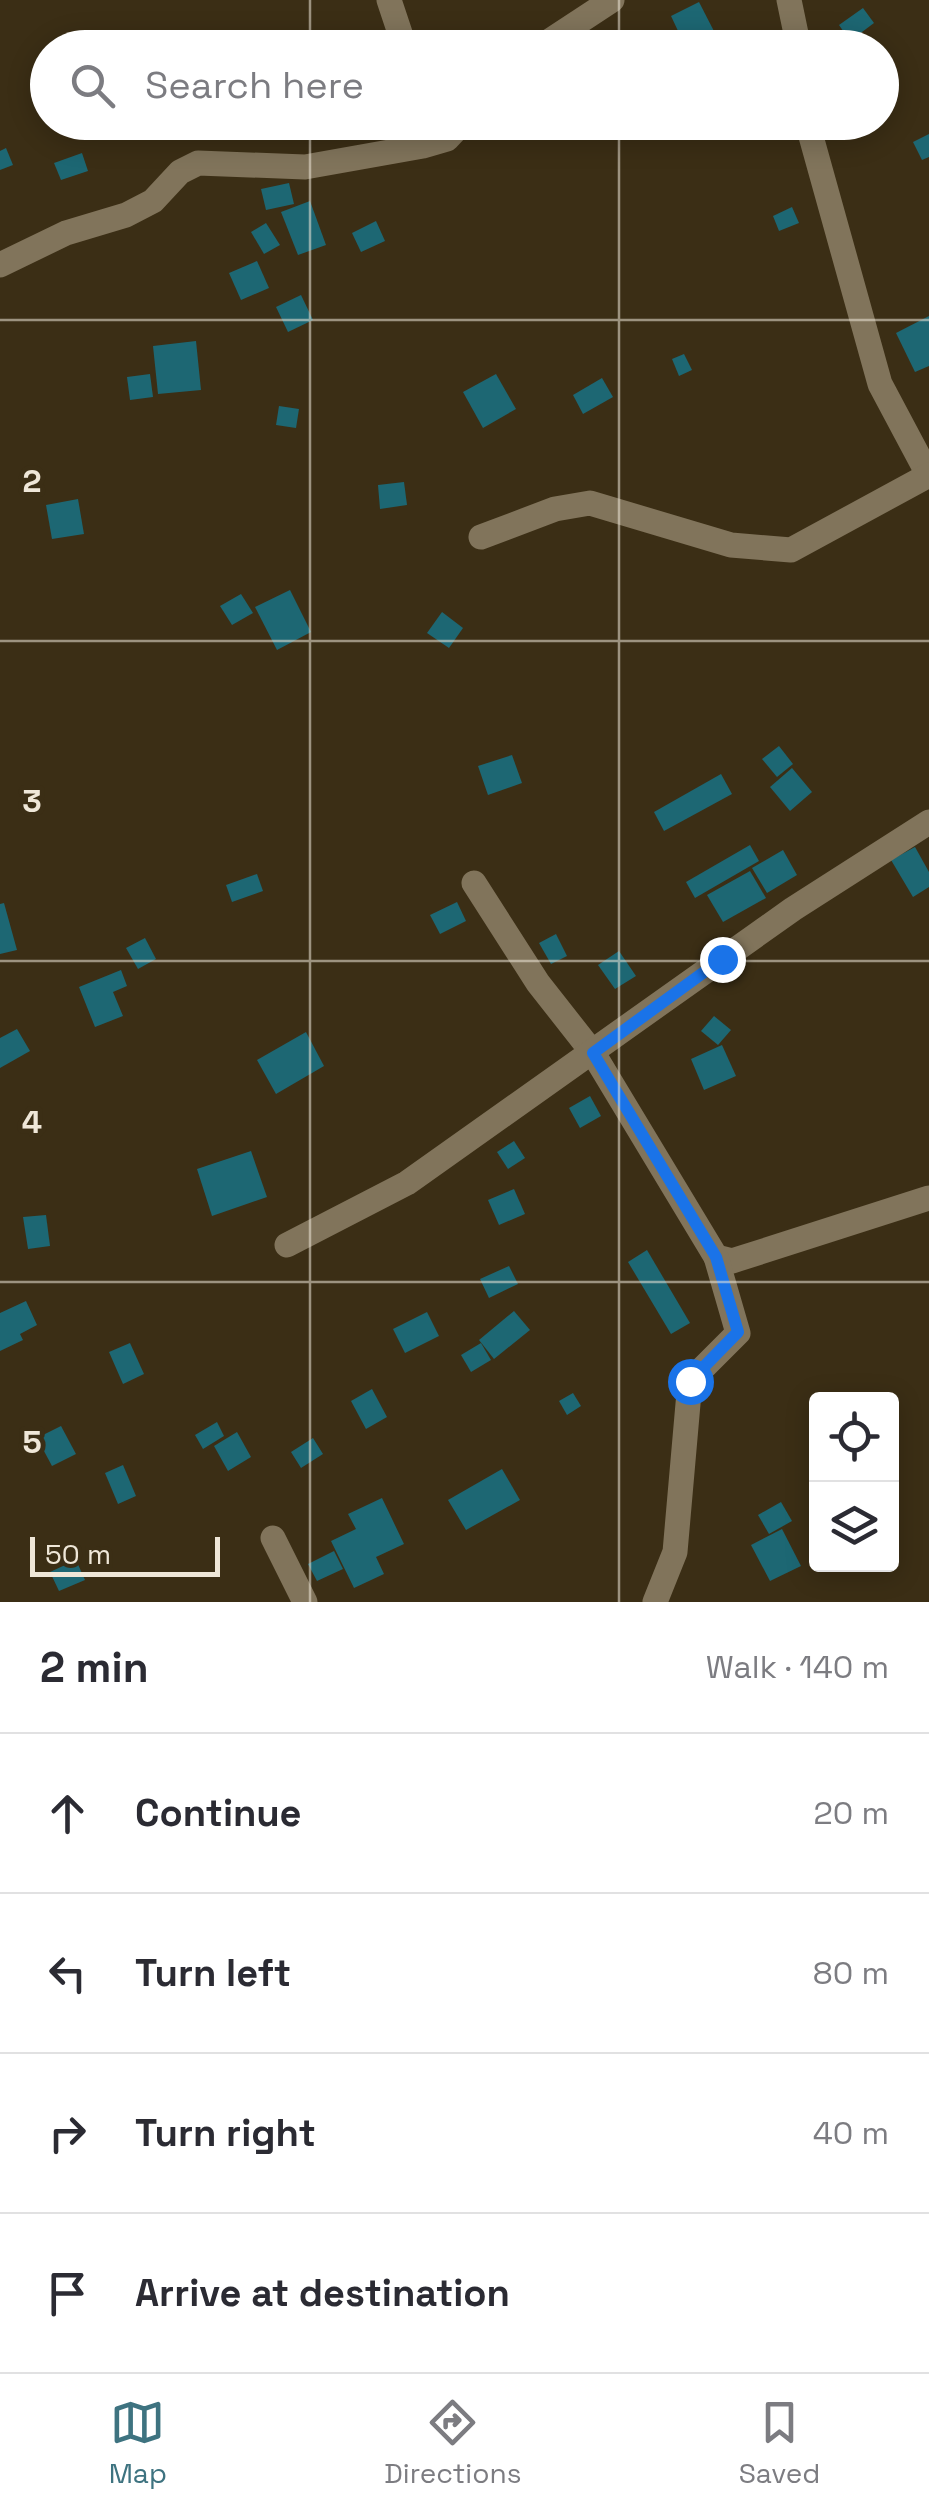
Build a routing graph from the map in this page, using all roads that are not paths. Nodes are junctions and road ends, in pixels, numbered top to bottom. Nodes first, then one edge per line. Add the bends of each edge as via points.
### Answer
1 (389, 0) edge
2 (612, 0) edge
3 (789, 0) edge
4 (399, 30) edge
5 (566, 30) edge
6 (795, 30) edge
7 (400, 140) edge
8 (812, 140) edge
9 (0, 265) edge
10 (929, 476) edge
11 (481, 537) dead end
12 (929, 822) edge
13 (474, 882) dead end
14 (593, 1053) junction
15 (929, 1198) edge
16 (288, 1245) dead end
17 (716, 1257) junction
18 (272, 1538) dead end
19 (305, 1602) edge
20 (655, 1602) edge

1 - 4 street
2 - 5 street
3 - 6 street
7 - 9 street via 304,167 198,163 180,172 154,202
8 - 10 street via 880,384
10 - 11 street via 791,550 731,545 590,503
12 - 14 street via 793,909
13 - 14 street
14 - 16 street via 407,1184
14 - 17 street
15 - 17 street via 732,1261
17 - 20 street via 738,1332 690,1381 675,1552
18 - 19 street

